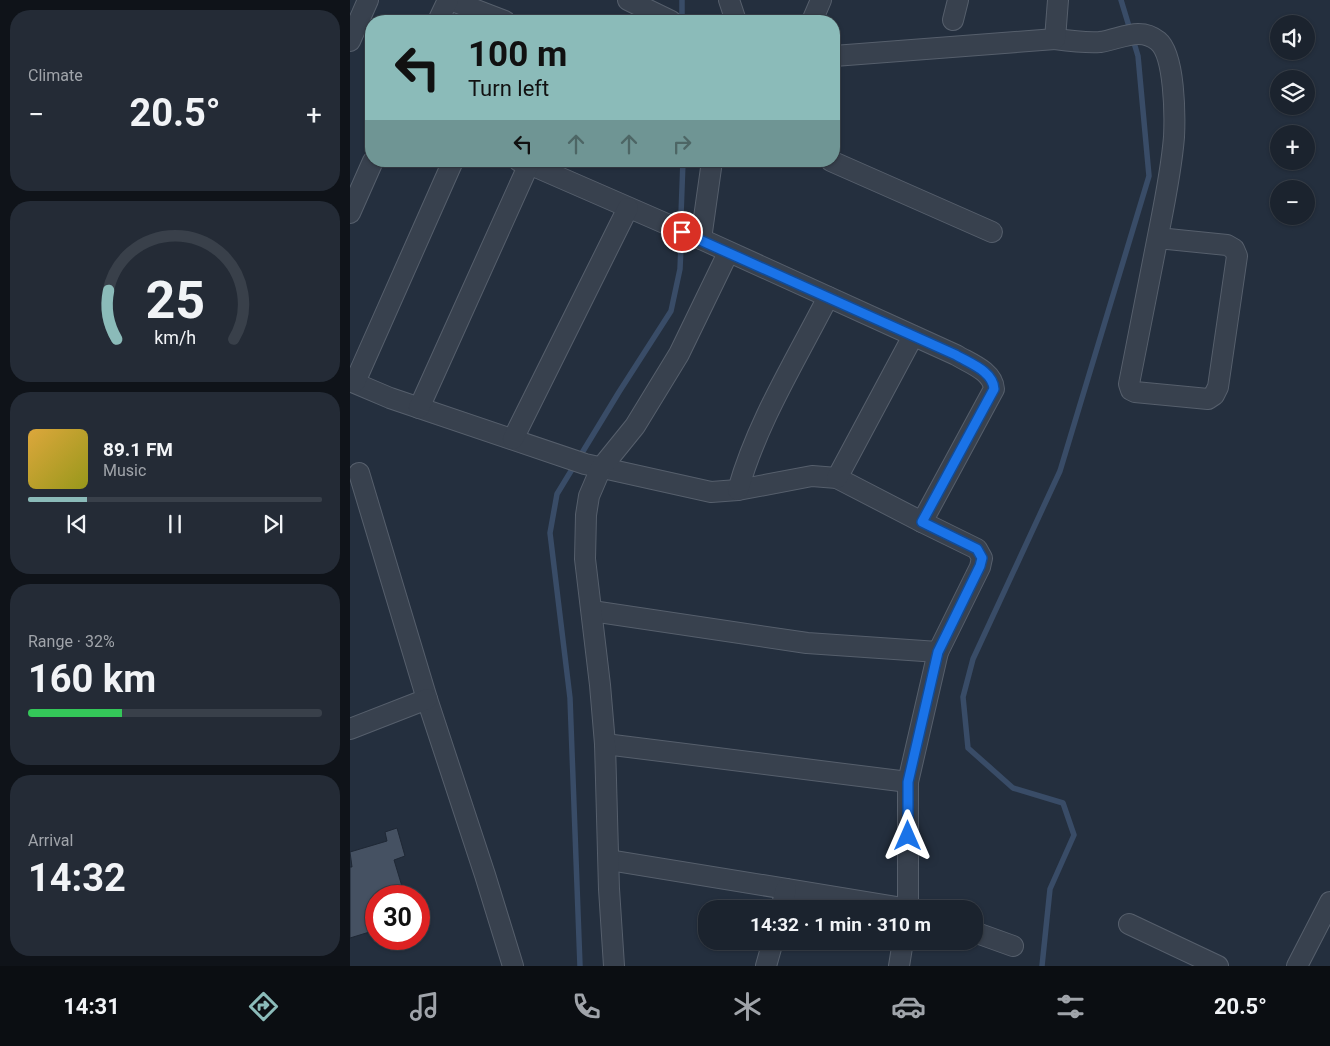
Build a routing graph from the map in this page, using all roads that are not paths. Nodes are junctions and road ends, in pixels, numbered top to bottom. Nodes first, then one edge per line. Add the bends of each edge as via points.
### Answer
1 (368, 0) edge
2 (449, 0) edge
3 (628, 0) edge
4 (729, 0) edge
5 (821, 0) edge
6 (958, 0) edge
7 (1058, 0) edge
8 (441, 15) edge
9 (489, 15) edge
10 (658, 15) edge
11 (734, 15) edge
12 (815, 15) edge
13 (953, 20) dead end
14 (1055, 39) junction
15 (350, 41) edge
16 (840, 56) edge
17 (840, 165) edge
18 (371, 167) edge
19 (450, 167) edge
20 (522, 167) edge
21 (533, 167) edge
22 (711, 167) edge
23 (628, 208) junction
24 (350, 213) edge
25 (992, 232) dead end
26 (1158, 238) junction
27 (701, 239) junction
28 (728, 253) junction
29 (828, 297) junction
30 (913, 336) junction
31 (352, 382) edge
32 (419, 408) junction
33 (513, 439) junction
34 (593, 466) junction
35 (359, 473) dead end
36 (837, 478) junction
37 (738, 490) junction
38 (922, 522) junction
39 (592, 611) junction
40 (938, 652) junction
41 (427, 699) junction
42 (350, 729) edge
43 (605, 744) junction
44 (908, 782) junction
45 (609, 860) junction
46 (786, 889) junction
47 (783, 900) edge
48 (853, 900) edge
49 (908, 900) edge
50 (1330, 902) edge
51 (1129, 924) dead end
52 (983, 935) edge
53 (1013, 946) dead end
54 (770, 950) edge
55 (902, 950) edge
56 (513, 966) edge
57 (614, 966) edge
58 (766, 966) edge
59 (899, 966) edge
60 (1218, 966) edge
61 (1297, 966) edge

1 - 15 street
2 - 8 street
2 - 9 street
3 - 10 street
4 - 11 street
5 - 12 street
6 - 13 street
7 - 14 street
14 - 16 street
14 - 26 street via 1100,42 1135,33 1160,42 1167,55 1172,77 1174,136
17 - 25 street
18 - 24 street
19 - 31 street
20 - 32 street
21 - 23 street
22 - 27 street
23 - 27 street
23 - 33 street
26 - 26 street via 1227,245 1234,248 1237,256 1218,387 1208,398 1135,392 1129,384
27 - 28 street
28 - 29 street
28 - 34 street via 679,354 635,426
29 - 30 street
29 - 37 street via 761,427
30 - 36 street
30 - 38 street via 956,355 990,376 994,389
31 - 32 street
32 - 33 street
33 - 34 street
34 - 37 street via 711,492
34 - 39 street via 586,515 585,559
35 - 41 street
36 - 37 street via 812,476
36 - 38 street
38 - 40 street via 977,549 982,558
39 - 40 street via 807,644
39 - 43 street
40 - 44 street
41 - 42 street
41 - 56 street
43 - 44 street
43 - 45 street
44 - 49 street
45 - 46 street
45 - 57 street
46 - 47 street
46 - 48 street
50 - 61 street
51 - 60 street
52 - 53 street
54 - 58 street
55 - 59 street

